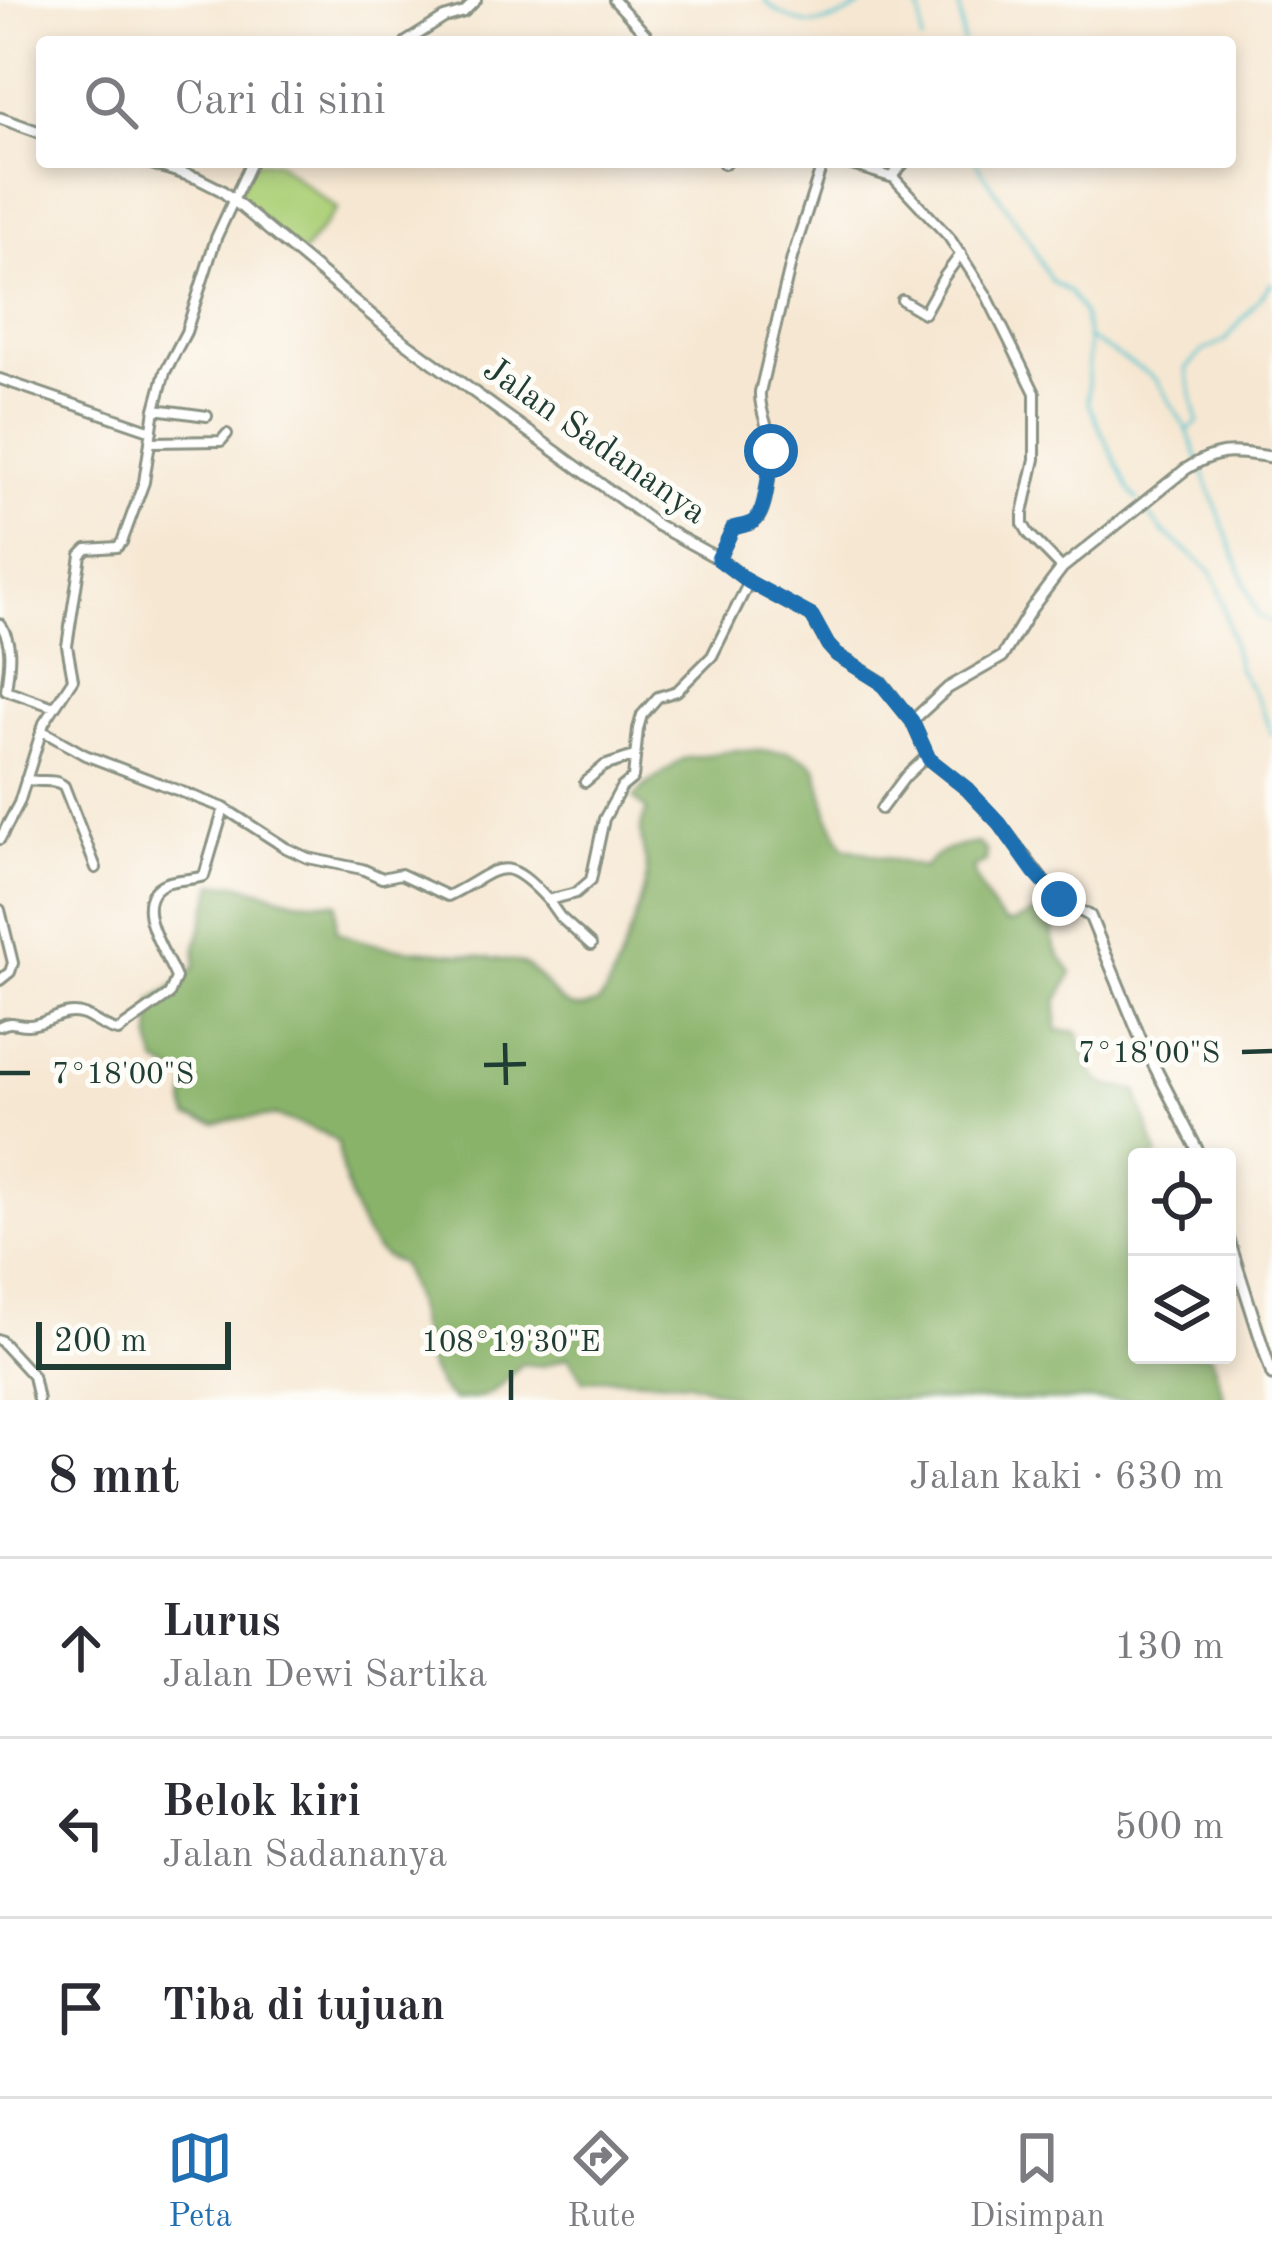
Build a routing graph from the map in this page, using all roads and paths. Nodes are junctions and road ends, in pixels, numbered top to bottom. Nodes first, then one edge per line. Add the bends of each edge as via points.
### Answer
1 (476, 0) edge
2 (614, 0) edge
3 (416, 36) edge
4 (647, 36) edge
5 (0, 118) edge
6 (36, 131) edge
7 (164, 168) edge
8 (247, 168) edge
9 (819, 168) edge
10 (863, 168) edge
11 (899, 168) edge
12 (892, 176) junction
13 (232, 200) junction
14 (961, 254) junction
15 (902, 301) dead end
16 (0, 379) edge
17 (155, 409) junction
18 (207, 416) dead end
19 (152, 431) junction
20 (227, 434) dead end
21 (151, 442) junction
22 (1272, 458) edge
23 (718, 559) junction
24 (1062, 568) junction
25 (749, 582) junction
26 (0, 624) edge
27 (54, 707) junction
28 (912, 721) junction
29 (41, 730) junction
30 (634, 755) junction
31 (927, 756) junction
32 (26, 779) junction
33 (585, 782) dead end
34 (224, 808) junction
35 (881, 809) dead end
36 (0, 839) edge
37 (96, 868) dead end
38 (548, 900) junction
39 (0, 910) edge
40 (592, 945) dead end
41 (0, 980) edge
42 (0, 1026) edge
43 (1196, 1148) edge
44 (1234, 1256) edge
45 (0, 1340) edge
46 (1272, 1375) edge
47 (38, 1400) edge

1 - 3 street
2 - 4 street
5 - 6 street
7 - 13 street, Jalan Sadananya
8 - 13 street
9 - 23 street via 760,392 771,451 765,495 759,518 733,528
10 - 12 street
11 - 12 street
12 - 14 street
13 - 17 street
13 - 23 street, Jalan Sadananya via 398,337 657,525
14 - 15 street via 924,314
14 - 24 street via 1035,393 1035,459 1022,519
16 - 19 street
17 - 18 street
17 - 19 street
19 - 21 street
20 - 21 street via 221,441
21 - 27 street via 121,544 81,555 67,646 74,680
22 - 24 street via 1208,454
23 - 25 street, Jalan Sadananya
24 - 28 street via 1002,657 948,688
25 - 28 street, Jalan Sadananya via 812,616 832,650 875,677
25 - 30 street via 712,656 642,715
26 - 27 street via 9,640 9,691
27 - 29 street
28 - 31 street, Jalan Sadananya
29 - 32 street
29 - 34 street
30 - 33 street
30 - 38 street via 633,778 604,819 591,880
31 - 35 street
31 - 43 street, Jalan Sadananya via 1000,824 1059,899 1090,916
32 - 36 street
32 - 37 street via 64,786
34 - 38 street via 308,858 382,878 401,874 446,896 510,868
34 - 42 street via 204,876 167,883 149,902 152,929 176,979 170,995 118,1031 70,1013
38 - 40 street
39 - 41 street via 13,967
44 - 46 street
45 - 47 street via 33,1376

